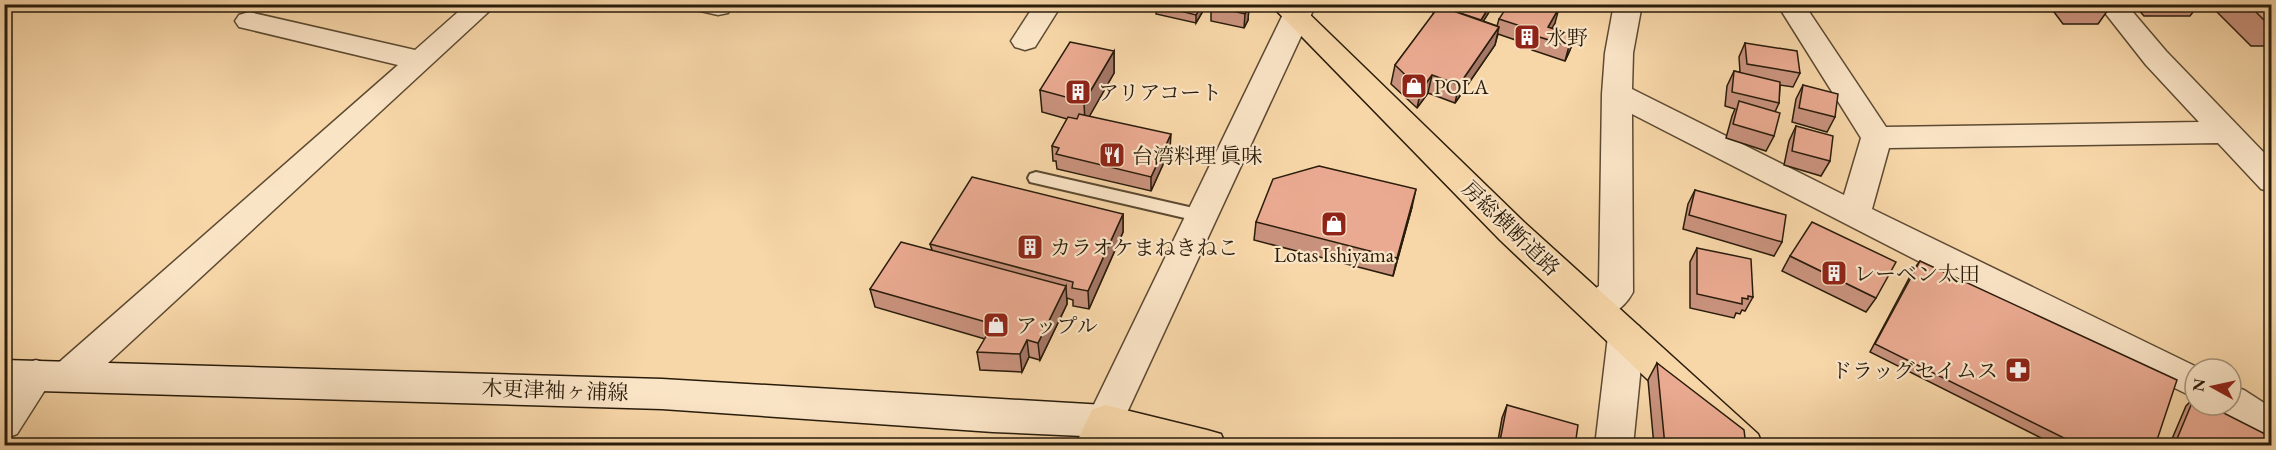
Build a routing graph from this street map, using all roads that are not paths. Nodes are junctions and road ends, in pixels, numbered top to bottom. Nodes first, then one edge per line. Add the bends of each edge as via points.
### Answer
1 (484, 4) edge
2 (1049, 4) edge
3 (1628, 4) edge
4 (1790, 4) edge
5 (2111, 4) edge
6 (1294, 9) edge
7 (249, 21) dead end
8 (1025, 41) dead end
9 (420, 61) junction
10 (1617, 94) junction
11 (2228, 132) junction
12 (1877, 138) junction
13 (1036, 178) dead end
14 (2271, 181) edge
15 (1854, 214) junction
16 (1202, 216) junction
17 (1594, 307) junction
18 (1626, 336) junction
19 (36, 375) edge
20 (2183, 377) edge
21 (2243, 409) edge
22 (4, 423) edge
23 (2271, 428) edge
24 (1099, 433) edge
25 (1207, 446) edge
26 (1614, 446) edge
27 (1744, 446) edge

1 - 9 street
2 - 8 street
3 - 10 street via 1618,53
4 - 12 street
5 - 11 street via 2156,58
6 - 16 street
6 - 17 main road, 房総横断道路 via 1512,231
7 - 9 street
9 - 19 street
10 - 15 street
10 - 17 street via 1616,292
11 - 12 street
11 - 14 street
12 - 15 street
13 - 16 lane
15 - 20 street
16 - 24 street
17 - 18 main road, 房総横断道路
18 - 26 street
18 - 27 main road, 房総横断道路
19 - 22 street
19 - 24 street, 木更津袖ヶ浦線 via 662,394 993,416
21 - 23 street
24 - 25 main road

